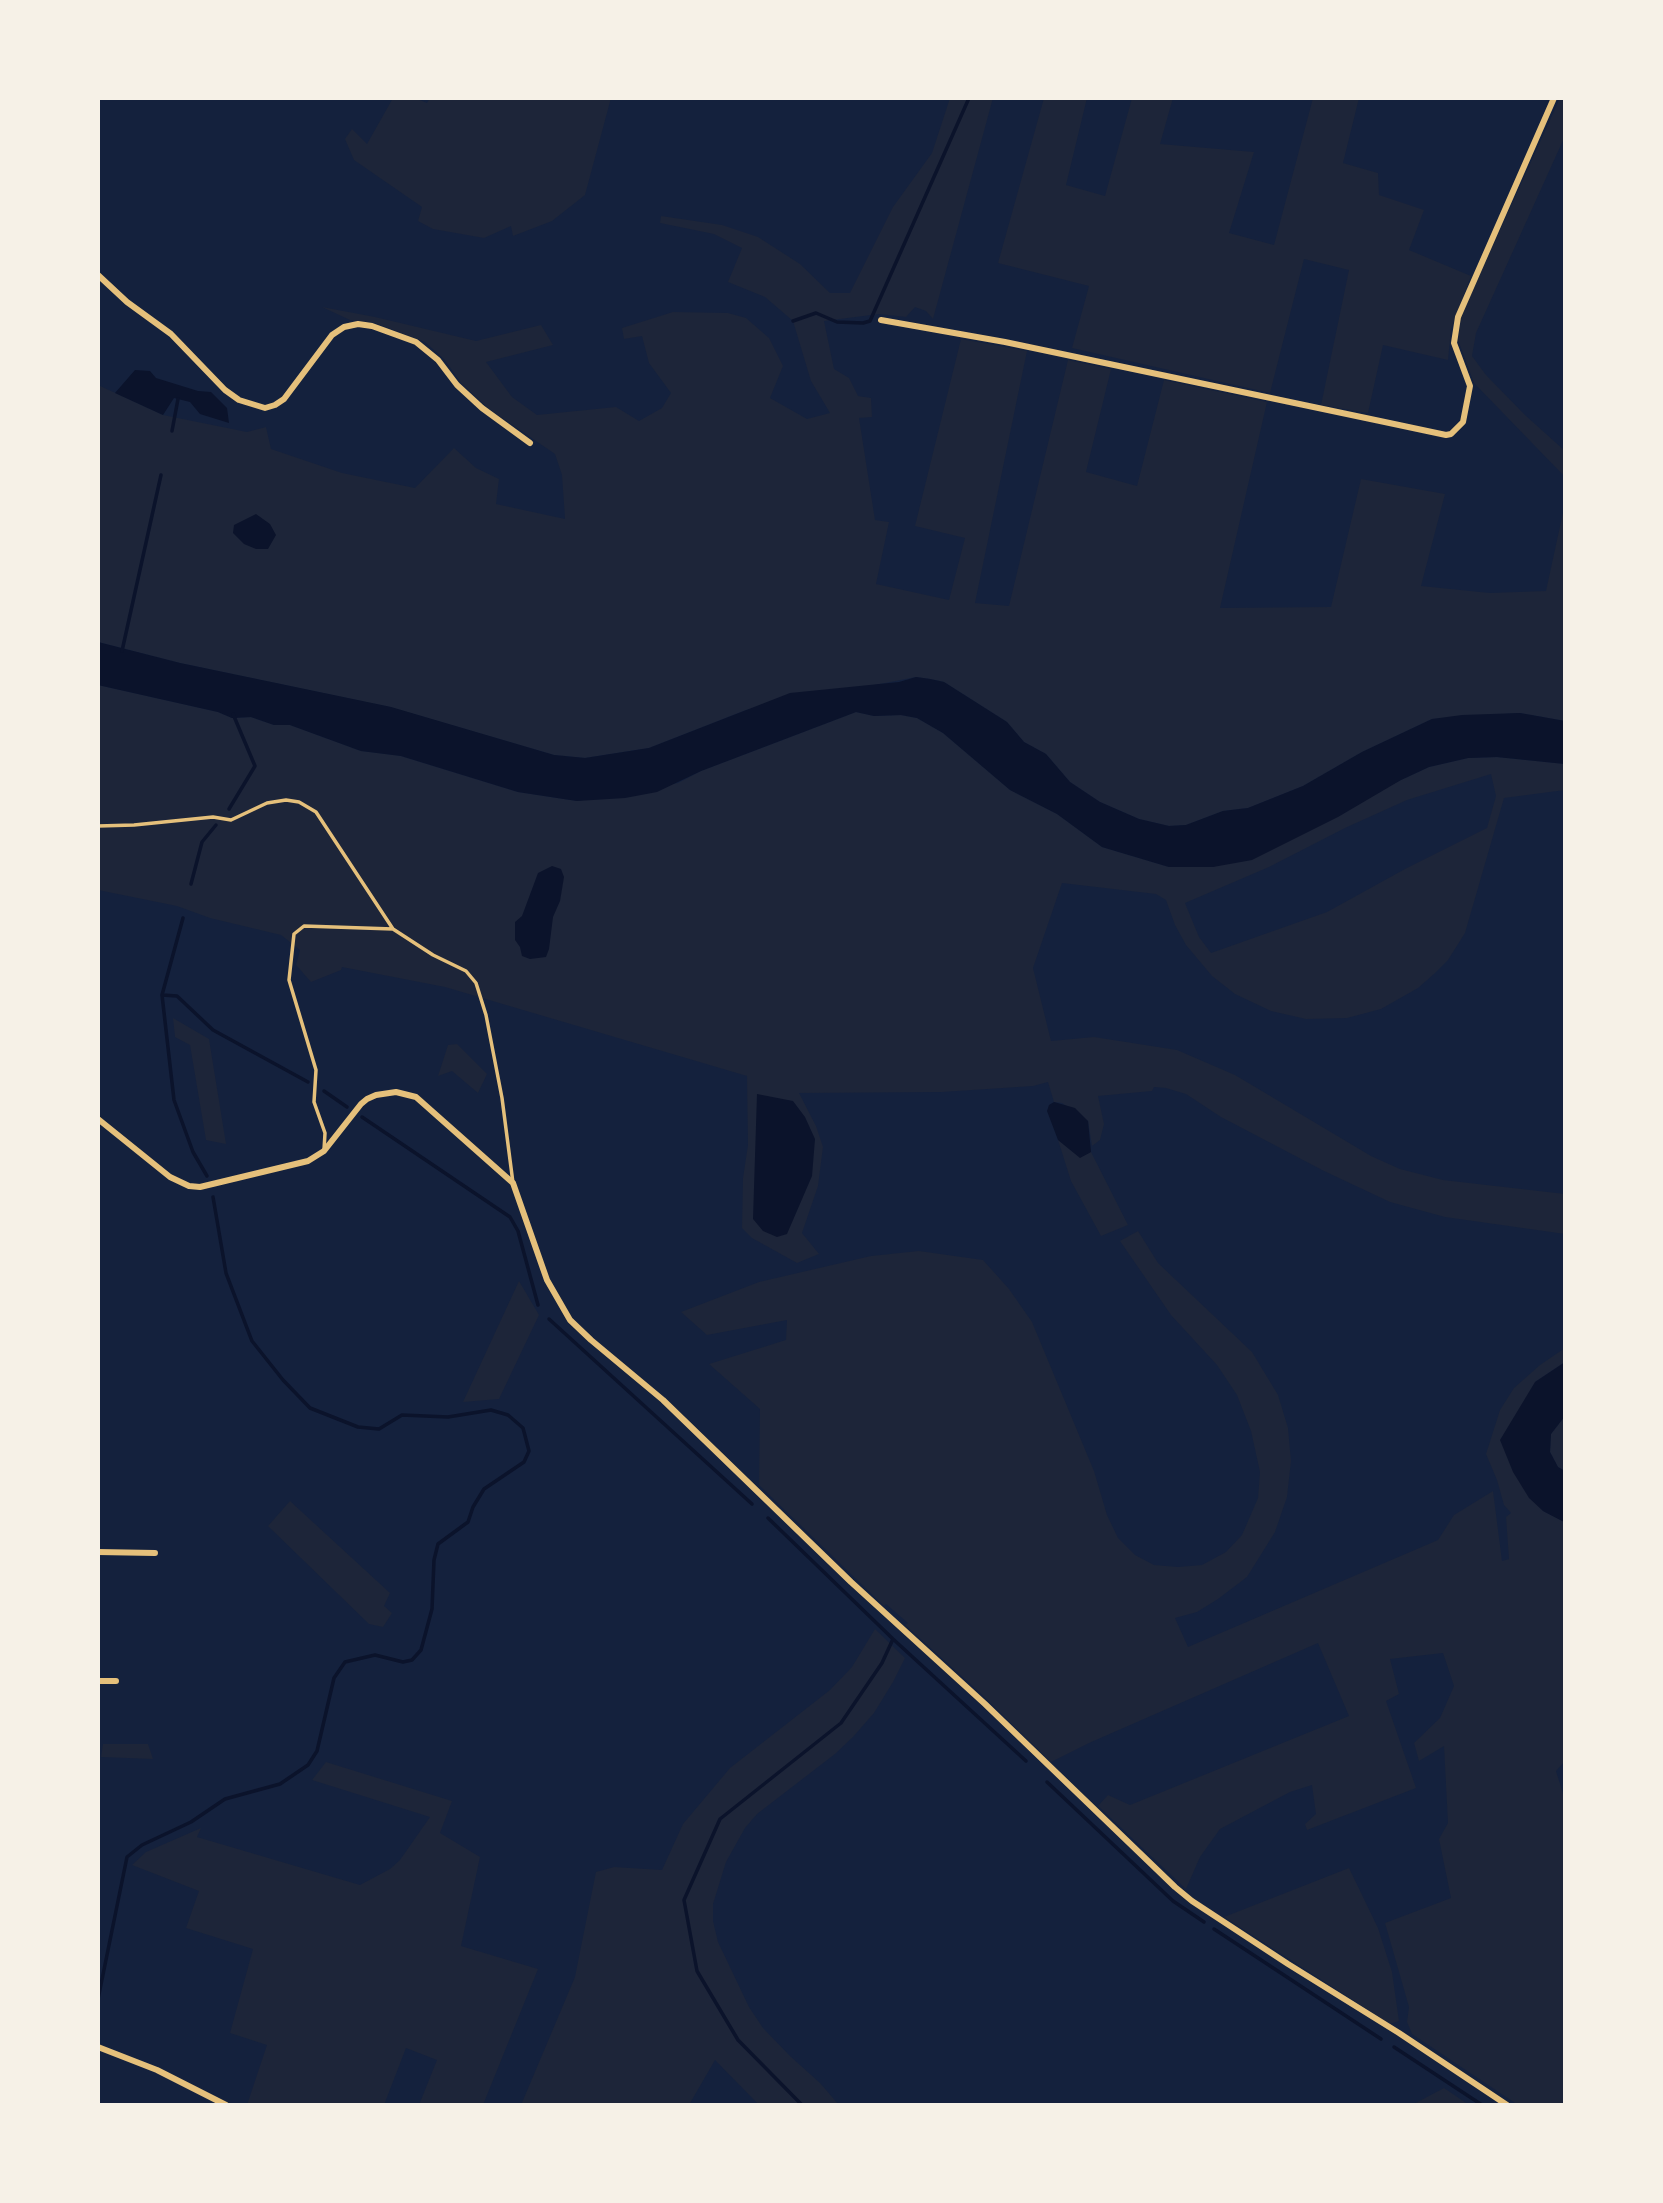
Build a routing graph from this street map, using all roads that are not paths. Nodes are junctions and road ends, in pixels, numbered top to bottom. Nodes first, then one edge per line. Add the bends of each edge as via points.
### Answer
1 (1554, 98) edge
2 (98, 275) edge
3 (881, 320) dead end
4 (530, 443) dead end
5 (98, 826) edge
6 (393, 929) junction
7 (98, 1119) edge
8 (324, 1151) junction
9 (513, 1183) junction
10 (98, 1552) edge
11 (155, 1553) dead end
12 (98, 1681) edge
13 (116, 1681) dead end
14 (98, 2048) edge
15 (226, 2105) edge
16 (1507, 2105) edge

1 - 3 street via 1458,317 1454,343 1470,386 1463,422 1451,434
2 - 4 street via 171,334 239,400 265,408 275,405 285,399 331,335 344,327 372,326 416,342 465,393
5 - 6 lane via 213,817 231,820 267,803 299,802 316,812
6 - 8 lane via 304,926 294,934 289,980 316,1070 314,1102 325,1133
6 - 9 lane via 466,971 476,983 497,1070
7 - 8 street via 170,1177 189,1186 308,1161
8 - 9 street via 367,1099 387,1092 405,1093 440,1116
9 - 16 street via 547,1280 570,1320 673,1409 1175,1887
10 - 11 street
12 - 13 street
14 - 15 street via 157,2070

